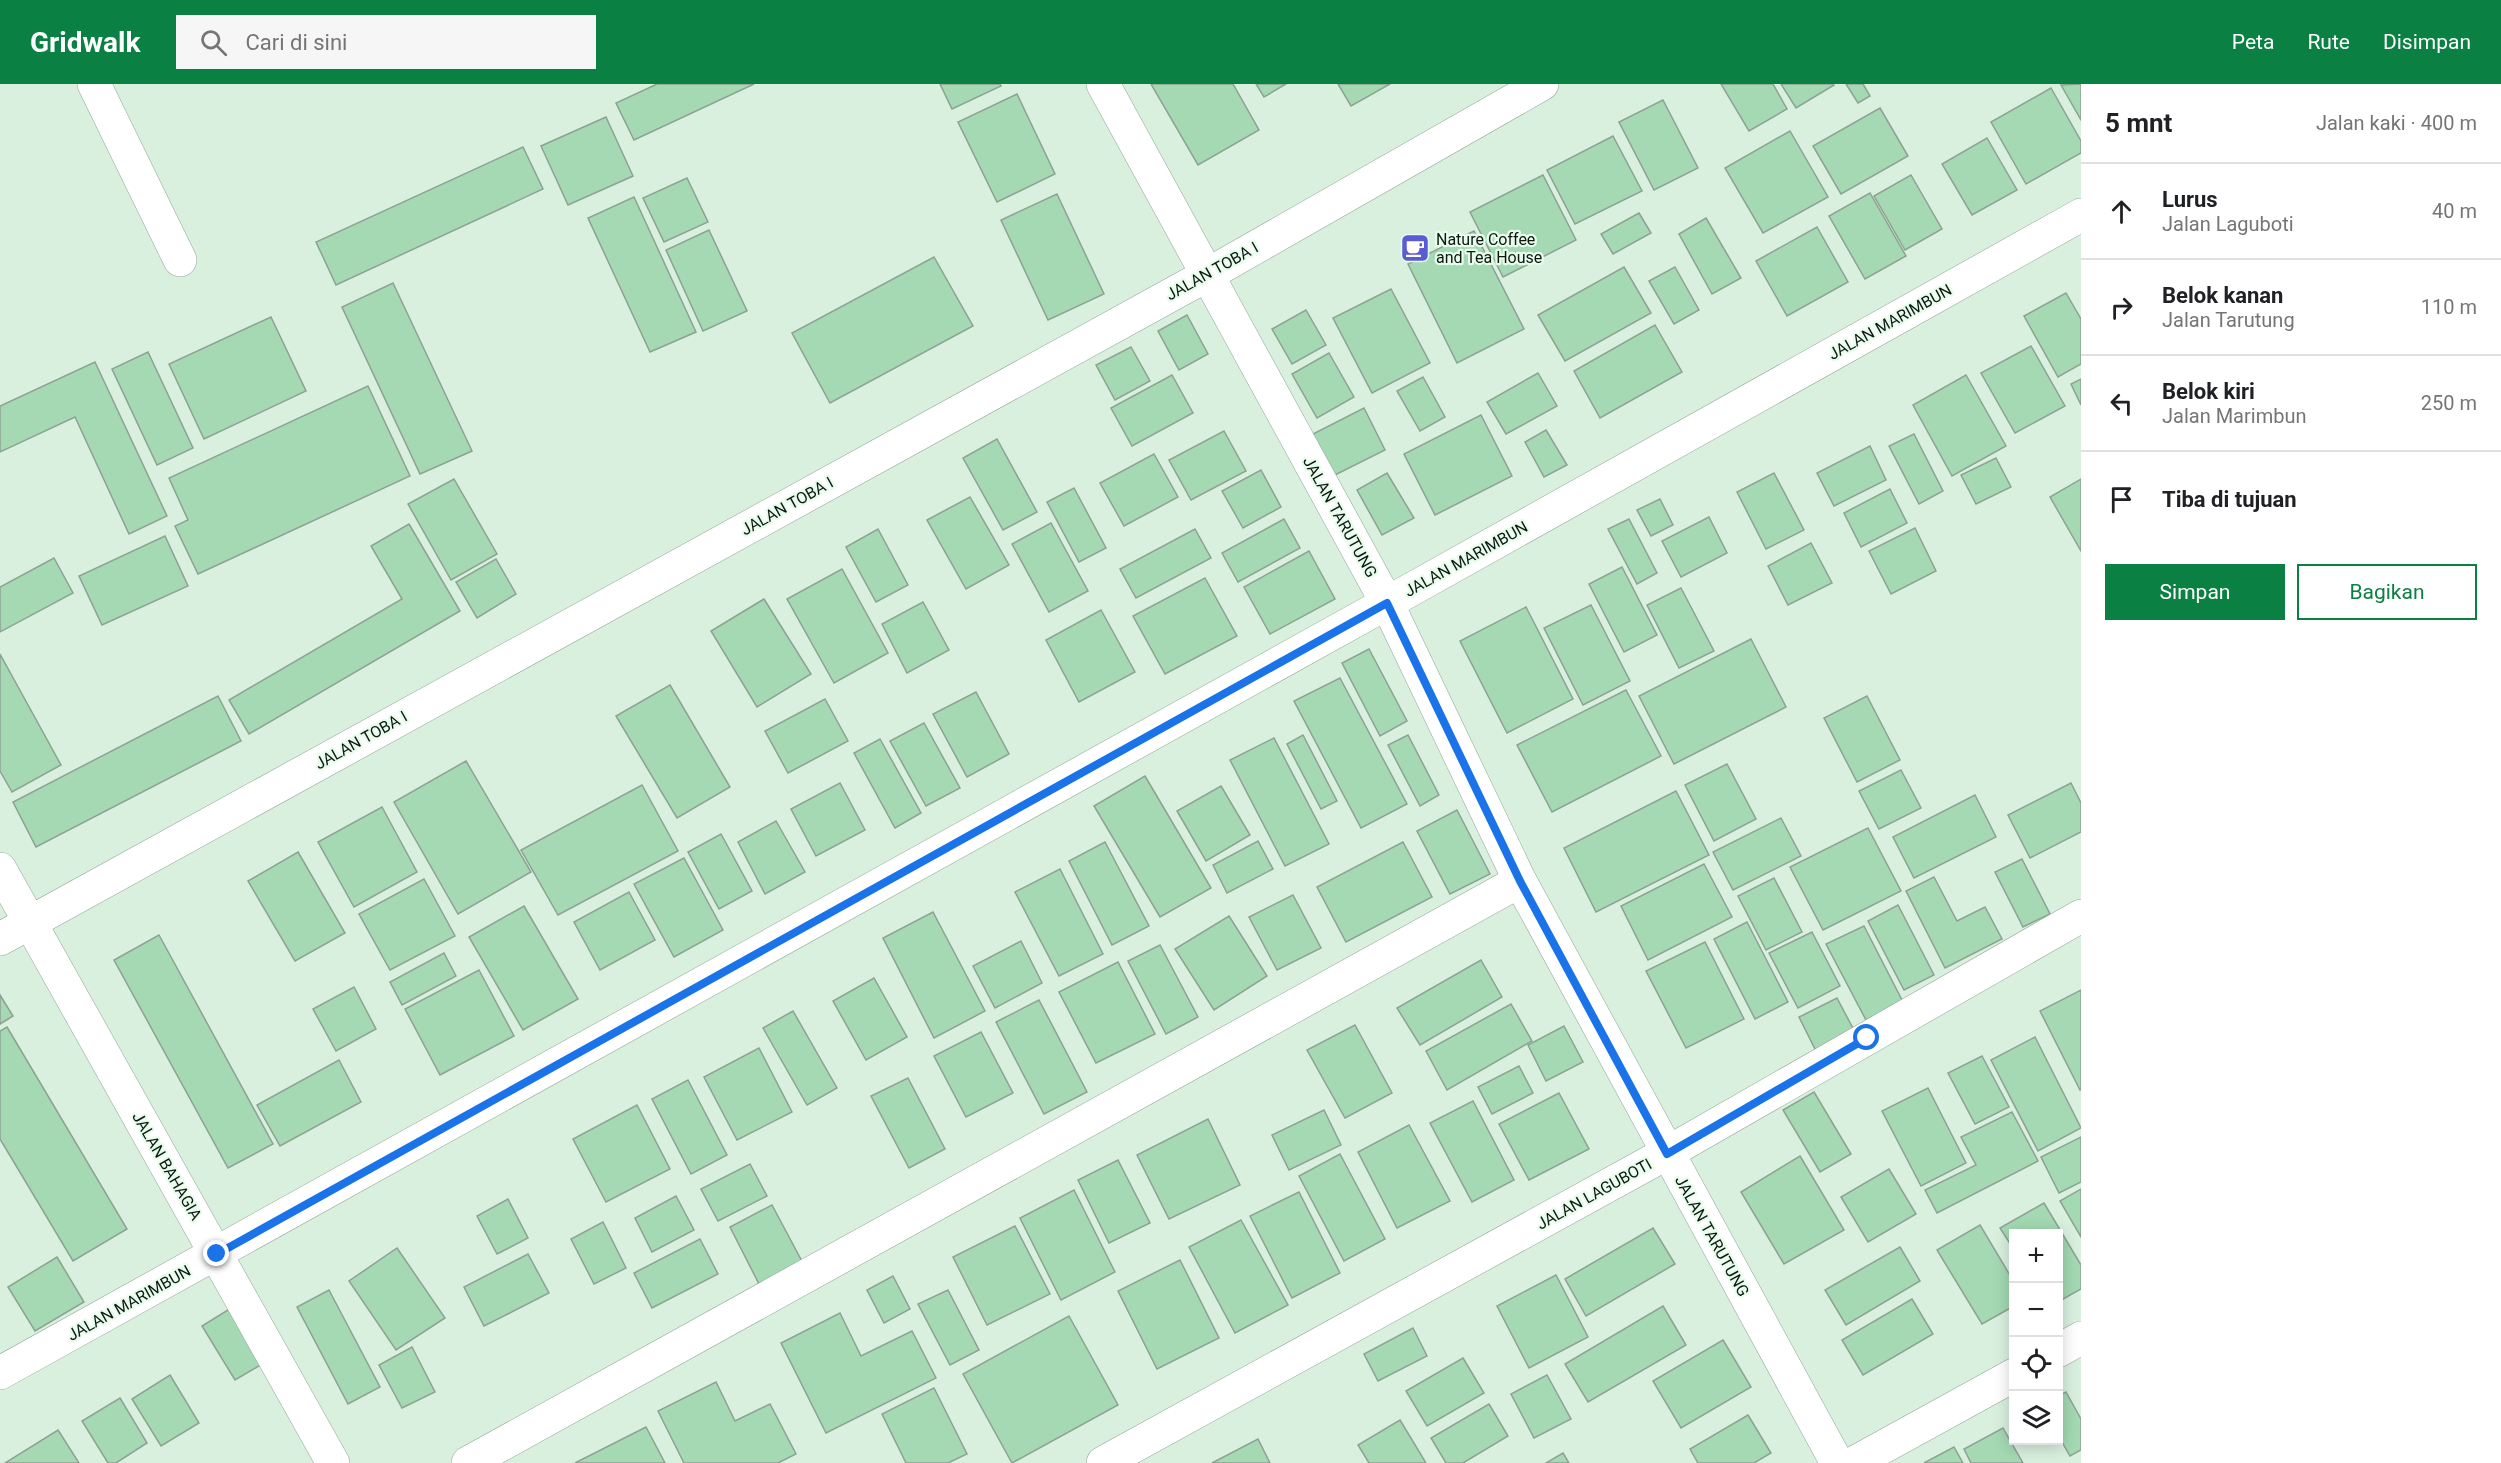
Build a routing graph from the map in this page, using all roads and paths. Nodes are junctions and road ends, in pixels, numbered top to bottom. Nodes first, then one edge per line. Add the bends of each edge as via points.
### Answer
1 (94, 84) edge
2 (1103, 84) edge
3 (1542, 84) edge
4 (2081, 215) edge
5 (180, 260) dead end
6 (1207, 274) junction
7 (1387, 603) junction
8 (0, 869) edge
9 (1520, 881) junction
10 (2081, 916) edge
11 (28, 922) junction
12 (0, 939) edge
13 (1667, 1154) junction
14 (217, 1254) junction
15 (2081, 1338) edge
16 (2063, 1348) edge
17 (0, 1374) edge
18 (2009, 1377) edge
19 (333, 1463) edge
20 (468, 1463) edge
21 (1103, 1463) edge
22 (1837, 1463) edge
23 (1854, 1463) edge

1 - 5 street
2 - 6 street, JALAN TARUTUNG
3 - 6 street, JALAN TOBA I
4 - 7 street, JALAN MARIMBUN
6 - 7 street, JALAN TARUTUNG
6 - 11 street, JALAN TOBA I
7 - 9 street, JALAN TARUTUNG
7 - 14 street, JALAN MARIMBUN
8 - 11 street, JALAN BAHAGIA
9 - 13 street, JALAN TARUTUNG
9 - 20 street
10 - 13 street, JALAN LAGUBOTI
11 - 12 street, JALAN TOBA I
11 - 14 street, JALAN BAHAGIA
13 - 21 street, JALAN LAGUBOTI
13 - 22 street, JALAN TARUTUNG
14 - 17 street, JALAN MARIMBUN
14 - 19 street, JALAN BAHAGIA
15 - 16 street
18 - 23 street

